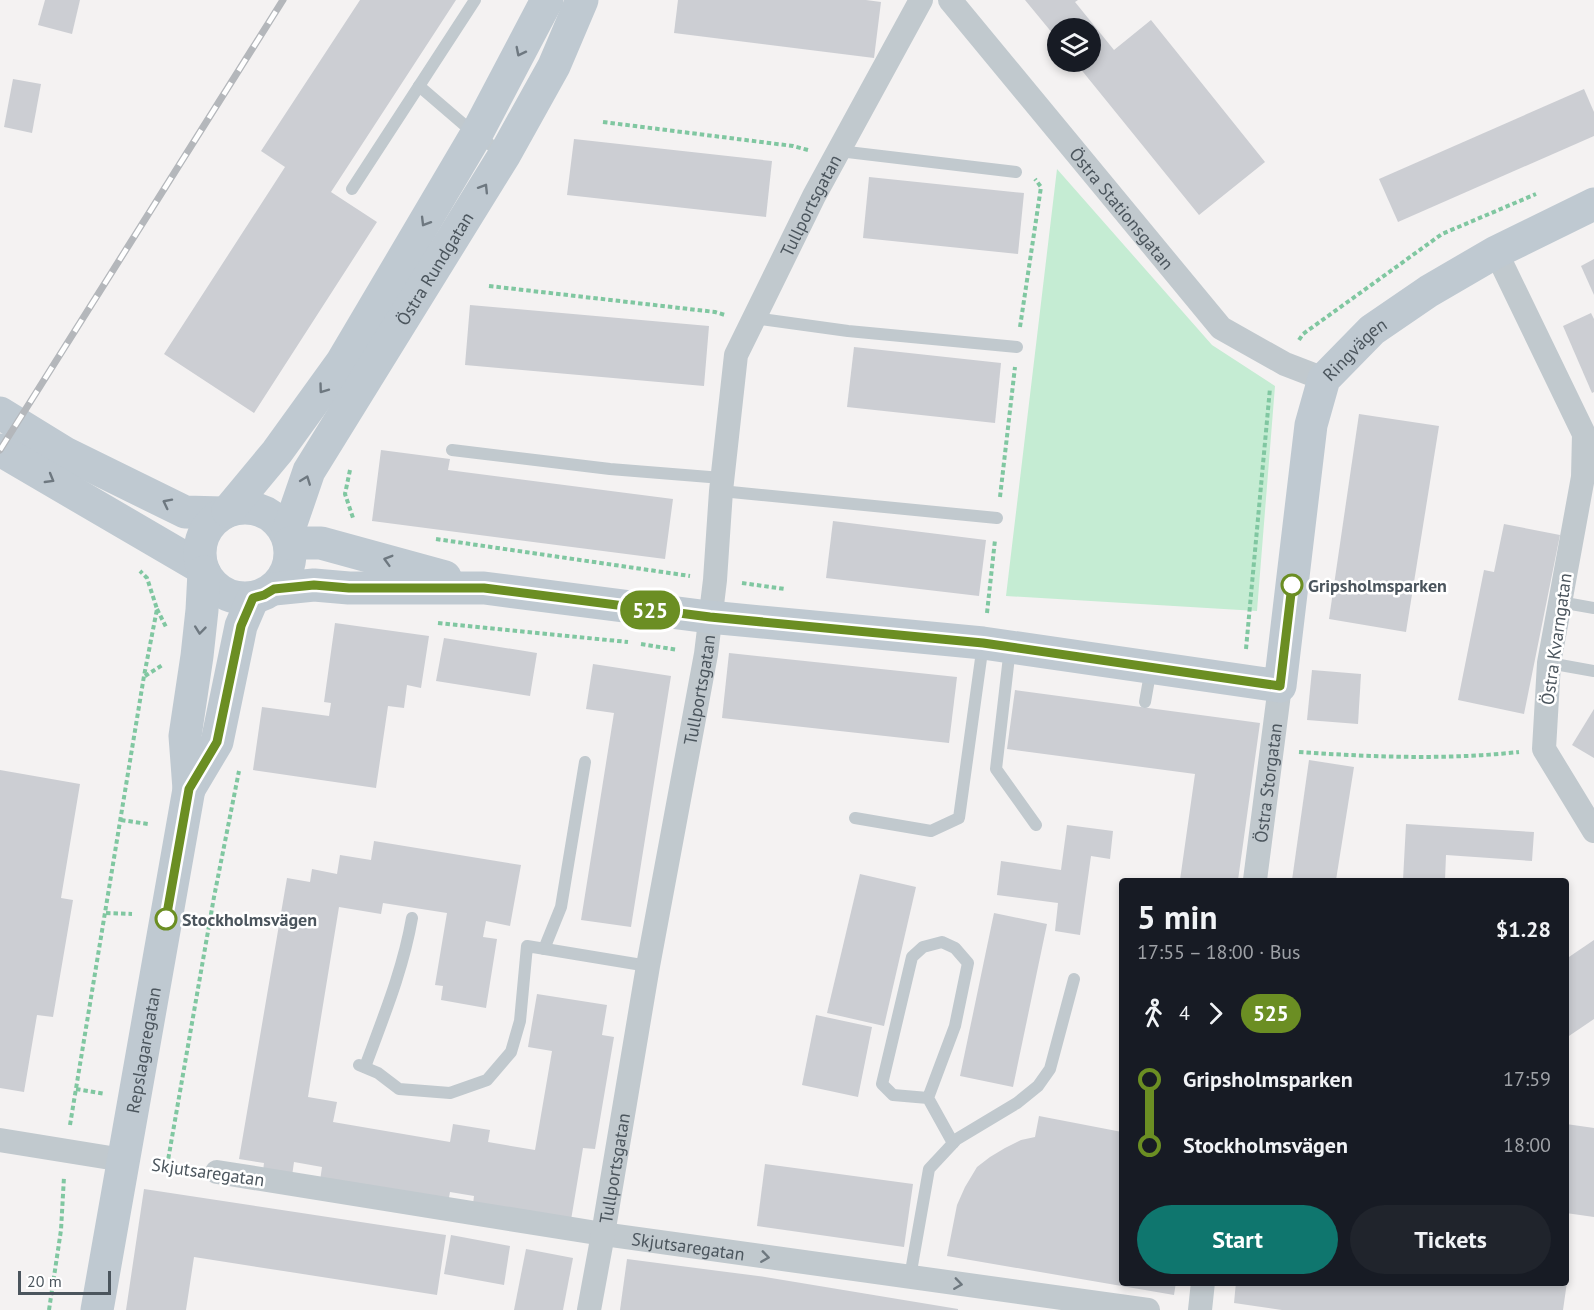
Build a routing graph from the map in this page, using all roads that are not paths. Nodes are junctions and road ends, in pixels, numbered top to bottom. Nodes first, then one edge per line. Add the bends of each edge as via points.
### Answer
1 (475, 0) edge
2 (547, 0) edge
3 (582, 0) edge
4 (921, 0) edge
5 (950, 0) edge
6 (419, 86) junction
7 (476, 135) junction
8 (505, 154) junction
9 (837, 154) junction
10 (1016, 172) road end
11 (352, 189) dead end
12 (1594, 204) edge
13 (1496, 252) junction
14 (752, 321) junction
15 (1017, 347) road end
16 (1324, 379) junction
17 (0, 413) edge
18 (1589, 431) edge
19 (0, 450) edge
20 (452, 450) dead end
21 (722, 485) junction
22 (226, 512) junction
23 (997, 518) road end
24 (288, 539) junction
25 (203, 570) junction
26 (484, 588) junction
27 (263, 594) junction
28 (1560, 602) junction
29 (1594, 608) edge
30 (710, 617) junction
31 (995, 636) junction
32 (1549, 663) junction
33 (1151, 667) junction
34 (1594, 671) edge
35 (1280, 686) junction
36 (1145, 702) dead end
37 (585, 762) dead end
38 (189, 789) junction
39 (855, 818) dead end
40 (1036, 825) dead end
41 (1594, 831) edge
42 (1256, 878) edge
43 (412, 918) dead end
44 (544, 949) junction
45 (648, 966) junction
46 (1074, 979) dead end
47 (928, 1098) junction
48 (0, 1140) edge
49 (953, 1143) junction
50 (123, 1160) junction
51 (217, 1172) road end
52 (603, 1234) junction
53 (910, 1277) junction
54 (1203, 1286) edge
55 (96, 1310) edge
56 (589, 1310) edge
57 (1148, 1310) edge
58 (1200, 1310) edge

1 - 6 lane
2 -> 7 main road, Östra Rundgatan
3 - 8 main road, Östra Rundgatan via 554,66
4 - 9 street, Tullportsgatan
5 - 16 street, Östra Stationsgatan via 1221,328 1285,364
6 - 7 lane
6 - 11 lane
7 - 8 lane
7 -> 22 main road, Östra Rundgatan via 342,362 277,452
24 -> 8 main road, Östra Rundgatan via 309,471
9 - 10 lane
9 - 14 street, Tullportsgatan
12 - 13 main road, Ringvägen
13 - 16 main road, Ringvägen via 1372,330
13 - 18 street, Östra Kvarngatan
14 - 15 lane
14 - 21 street, Tullportsgatan via 736,355
16 - 35 main road, Ringvägen via 1311,425
22 -> 17 main road via 185,512 65,453
18 - 28 street, Östra Kvarngatan
19 -> 25 main road
20 - 21 lane
21 - 23 lane
21 - 30 street, Tullportsgatan
22 - 24 main road via 242,508 269,514 280,523
22 - 25 main road via 205,531 200,556
26 -> 24 main road via 321,543
24 - 27 main road via 289,568
25 - 27 main road via 224,593 238,598
25 -> 38 main road, Repslagaregatan via 199,645 185,736
26 - 27 main road via 314,585
26 - 30 main road
27 - 38 main road, Repslagaregatan via 241,626 217,742
28 - 29 lane
28 - 32 street, Östra Kvarngatan
30 - 31 main road
30 - 45 street, Tullportsgatan
31 - 33 main road
31 - 39 lane via 959,818 931,831
31 - 40 lane via 996,769
32 - 34 lane
32 - 41 street, Östra Kvarngatan via 1544,749
33 - 35 main road
33 - 36 lane
35 - 42 street, Östra Storgatan
37 - 44 lane via 561,907
38 - 50 main road, Repslagaregatan
43 - 44 lane via 398,980 362,1066 399,1089 450,1093 487,1080 511,1052 520,1021 527,946
44 - 45 lane
45 - 52 street, Tullportsgatan
46 - 49 lane via 1050,1070 1017,1103
47 - 47 lane via 955,1026 968,963 955,948 942,942 923,947 912,957 882,1084 893,1095
47 - 49 lane
48 - 50 street
49 - 53 lane via 929,1169
50 - 55 main road, Repslagaregatan
51 - 52 street, Skjutsaregatan
52 -> 53 street, Skjutsaregatan
52 - 56 street, Tullportsgatan
53 -> 57 street, Skjutsaregatan
54 - 58 street

